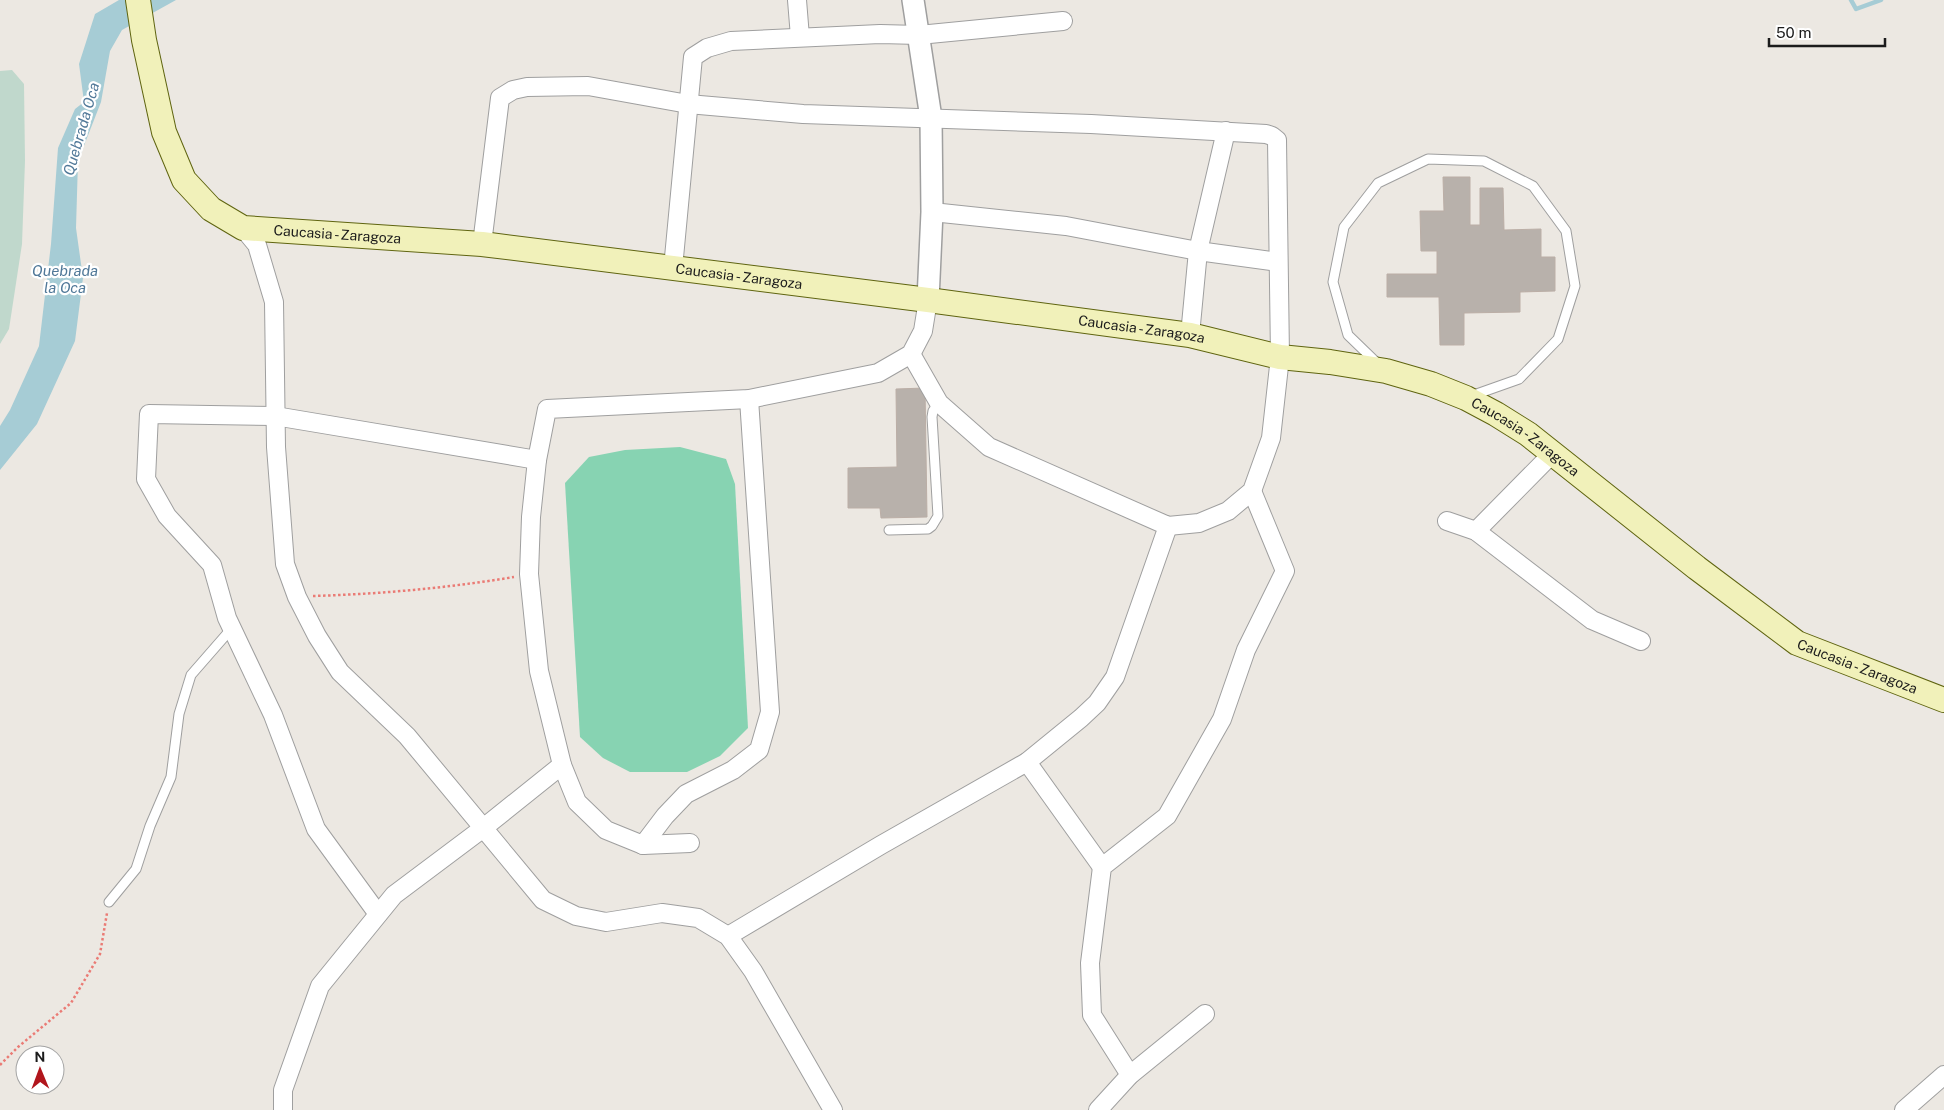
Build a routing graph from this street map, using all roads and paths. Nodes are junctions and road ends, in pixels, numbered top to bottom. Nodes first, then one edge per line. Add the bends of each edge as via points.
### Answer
1 (138, 0) edge
2 (797, 0) edge
3 (913, 0) edge
4 (1063, 21) dead end
5 (919, 34) junction
6 (800, 37) junction
7 (688, 104) junction
8 (931, 118) junction
9 (1226, 131) junction
10 (932, 212) junction
11 (243, 228) junction
12 (482, 244) junction
13 (1198, 251) junction
14 (1278, 262) junction
15 (673, 268) junction
16 (928, 300) junction
17 (1190, 335) junction
18 (911, 354) junction
19 (1280, 357) junction
20 (1386, 371) junction
21 (1466, 398) junction
22 (749, 399) junction
23 (939, 403) junction
24 (275, 416) junction
25 (1553, 453) junction
26 (537, 460) junction
27 (1252, 491) junction
28 (1447, 521) dead end
29 (1168, 526) junction
30 (889, 530) dead end
31 (1476, 531) junction
32 (529, 574) junction
33 (297, 597) junction
34 (232, 628) junction
35 (1641, 641) dead end
36 (1944, 700) edge
37 (1028, 762) junction
38 (562, 765) junction
39 (482, 829) junction
40 (690, 843) dead end
41 (643, 845) junction
42 (1102, 867) junction
43 (109, 902) joint
44 (378, 914) junction
45 (728, 936) junction
46 (1205, 1014) dead end
47 (0, 1065) edge
48 (1130, 1075) junction
49 (1944, 1075) edge
50 (283, 1110) edge
51 (833, 1110) edge
52 (1098, 1110) edge
53 (1904, 1110) edge

1 - 11 main road via 164,132 184,180 211,209
2 - 6 street
3 - 5 street
4 - 5 street
5 - 6 street
5 - 8 street
6 - 7 street via 731,41 707,48 693,58
7 - 8 street via 803,114
7 - 12 street via 588,86 527,87 513,90 500,98
7 - 15 street
8 - 9 street
8 - 10 street
9 - 13 street
9 - 14 street via 1266,134 1277,140
10 - 13 street via 1066,226
10 - 16 street
11 - 12 main road, Caucasia - Zaragoza
11 - 24 street via 257,245 274,302
12 - 15 main road, Caucasia - Zaragoza
13 - 14 street
13 - 17 street
14 - 19 street
15 - 16 main road, Caucasia - Zaragoza
16 - 17 main road, Caucasia - Zaragoza
16 - 18 street via 923,331
17 - 19 main road, Caucasia - Zaragoza
18 - 22 street via 878,373
18 - 23 street
19 - 20 main road, Caucasia - Zaragoza
19 - 27 street via 1271,438
20 - 21 main road, Caucasia - Zaragoza
20 - 21 lane via 1348,335 1333,282 1344,227 1378,184 1428,160 1484,161 1533,186 1566,231 1575,286 1558,339 1539,359 1519,379
21 - 25 main road, Caucasia - Zaragoza via 1496,414
22 - 26 street via 547,409
22 - 41 street via 770,712 758,750 733,770 686,794
23 - 29 street via 989,447
23 - 30 lane via 932,417 938,516 928,530
24 - 26 street
24 - 33 street via 285,564
24 - 34 street via 149,414 146,479 167,516 212,565
25 - 31 street
25 - 36 main road, Caucasia - Zaragoza via 1797,643
26 - 32 street
27 - 29 street via 1228,511 1199,523
27 - 42 street via 1285,571 1246,650 1222,719 1167,816
28 - 31 street
29 - 37 street via 1115,677 1081,718
31 - 35 street via 1592,620
32 - 33 path via 375,595
32 - 38 street via 539,671
33 - 39 street via 316,636 340,672 407,736
34 - 43 lane via 190,675 179,714 171,778 136,869
34 - 44 street via 273,715 316,829
37 - 42 street
37 - 45 street
38 - 39 street
38 - 41 street via 577,802 606,830
39 - 44 street via 394,895
39 - 45 street via 544,900 576,916 606,922 662,913 698,918
40 - 41 street
42 - 48 street via 1090,963 1092,1014
43 - 47 path via 100,954 71,1003
44 - 50 street via 320,986 283,1090
45 - 51 street via 753,971
46 - 48 street
48 - 52 street
49 - 53 street

